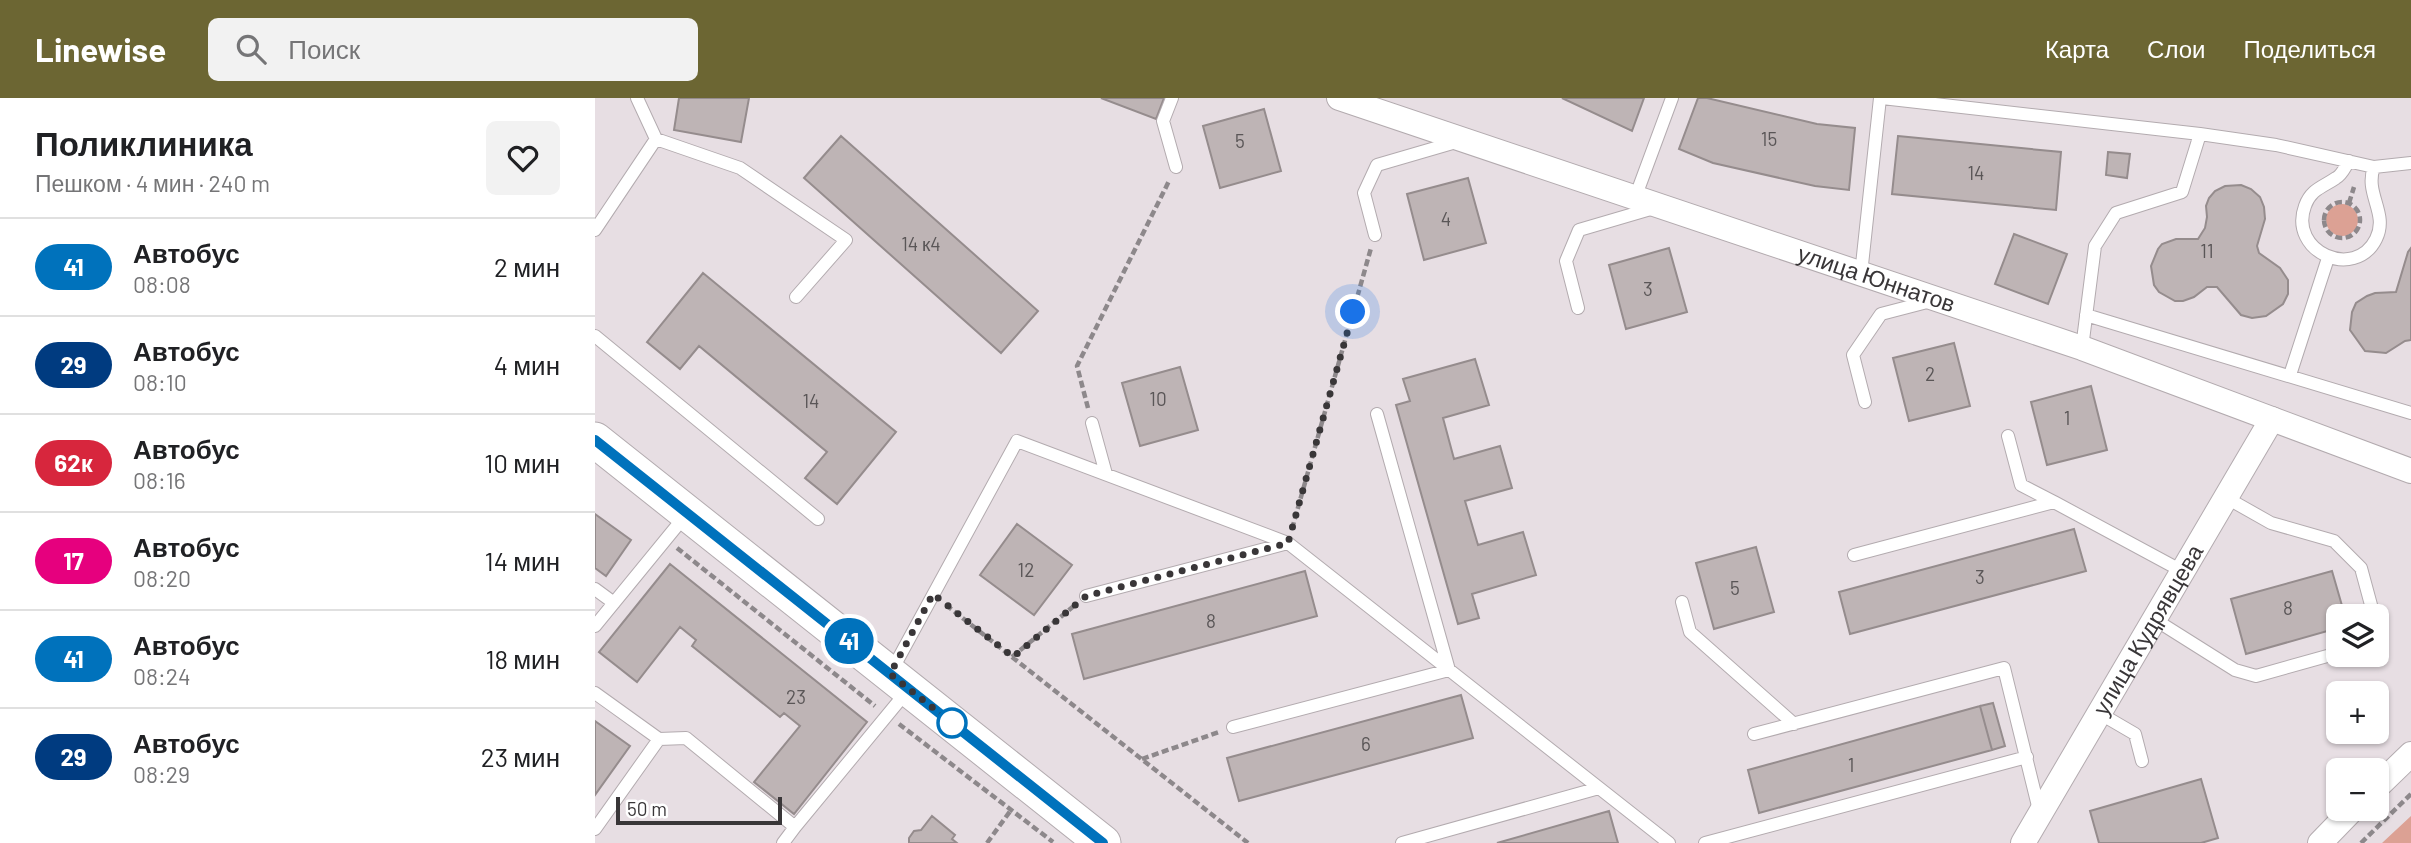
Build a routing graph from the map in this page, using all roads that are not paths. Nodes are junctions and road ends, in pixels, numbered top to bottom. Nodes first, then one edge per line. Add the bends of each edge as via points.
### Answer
1 (637, 98) edge
2 (1172, 98) edge
3 (1339, 98) edge
4 (1672, 98) edge
5 (1881, 98) edge
6 (2200, 134) junction
7 (656, 139) junction
8 (1463, 140) junction
9 (2349, 161) junction
10 (2411, 163) edge
11 (1176, 167) road end
12 (2374, 167) junction
13 (1635, 198) junction
14 (1659, 206) junction
15 (595, 230) edge
16 (1375, 235) road end
17 (2328, 258) junction
18 (1861, 274) junction
19 (796, 297) dead end
20 (1936, 299) junction
21 (1578, 308) dead end
22 (2086, 315) junction
23 (595, 336) edge
24 (2082, 348) junction
25 (2290, 374) junction
26 (1865, 402) dead end
27 (2411, 413) edge
28 (1377, 414) dead end
29 (2272, 419) junction
30 (1092, 423) road end
31 (2008, 436) dead end
32 (595, 440) edge
33 (2411, 471) edge
34 (1105, 474) junction
35 (2225, 497) junction
36 (2054, 502) junction
37 (818, 519) dead end
38 (677, 526) junction
39 (1288, 543) junction
40 (1854, 555) dead end
41 (2182, 571) junction
42 (595, 589) edge
43 (1086, 596) road end
44 (1682, 602) dead end
45 (614, 603) junction
46 (2371, 604) edge
47 (2154, 619) junction
48 (595, 626) edge
49 (2326, 656) edge
50 (1449, 670) junction
51 (895, 692) junction
52 (595, 693) edge
53 (2099, 713) junction
54 (1794, 724) junction
55 (1233, 727) road end
56 (1754, 734) dead end
57 (659, 739) junction
58 (2411, 754) edge
59 (2027, 757) junction
60 (2143, 761) dead end
61 (2389, 775) edge
62 (1599, 788) junction
63 (2040, 814) junction
64 (2341, 821) edge
65 (795, 827) junction
66 (595, 829) edge
67 (783, 843) edge
68 (1103, 843) edge
69 (1402, 843) edge
70 (1669, 843) edge
71 (1705, 843) edge
72 (2023, 843) edge
73 (2320, 843) edge

1 - 7 lane
2 - 11 lane via 1163,121
3 - 8 street, улица Юннатов
4 - 13 lane
5 - 6 lane
5 - 18 lane
6 - 9 lane
6 - 22 lane via 2182,192 2116,213 2095,246
7 - 15 lane
7 - 19 lane via 740,168 846,240
8 - 13 street, улица Юннатов
8 - 16 lane via 1377,164 1364,193
9 - 12 lane
9 - 17 lane via 2338,177 2312,192 2303,211 2305,235
10 - 12 lane
12 - 17 lane via 2370,178 2380,220 2375,241 2358,256
13 - 14 street, улица Юннатов
14 - 18 street, улица Юннатов
14 - 21 lane via 1579,230 1566,261
17 - 25 lane
18 - 20 street, улица Юннатов
20 - 24 street, улица Юннатов
20 - 26 lane via 1881,314 1853,355
22 - 24 lane
22 - 25 lane
23 - 37 lane
24 - 29 street, улица Юннатов
25 - 27 lane
28 - 50 lane
29 - 33 street, улица Юннатов
29 - 35 street, улица Кудрявцева
30 - 34 lane
31 - 36 lane via 2021,485
32 - 38 main road
34 - 39 lane
34 - 51 lane via 1017,441 933,594
35 - 41 street, улица Кудрявцева
35 - 46 lane via 2271,523 2334,541 2361,568
36 - 40 lane
36 - 41 lane
38 - 45 lane
38 - 51 main road
39 - 43 lane
39 - 50 lane
41 - 47 street, улица Кудрявцева
42 - 45 lane
44 - 54 lane via 1690,632
45 - 48 lane
47 - 49 lane via 2235,670 2256,676
47 - 53 street, улица Кудрявцева
50 - 55 lane
50 - 62 lane
51 - 65 lane
51 - 68 main road
52 - 57 lane
53 - 60 lane via 2135,734
53 - 63 street, улица Кудрявцева
54 - 56 lane
54 - 59 lane via 2004,668
57 - 65 lane via 686,738
57 - 66 lane
58 - 61 street
59 - 63 lane
59 - 71 lane
62 - 69 lane
62 - 70 lane
63 - 72 street, улица Кудрявцева
64 - 73 street
65 - 67 lane

